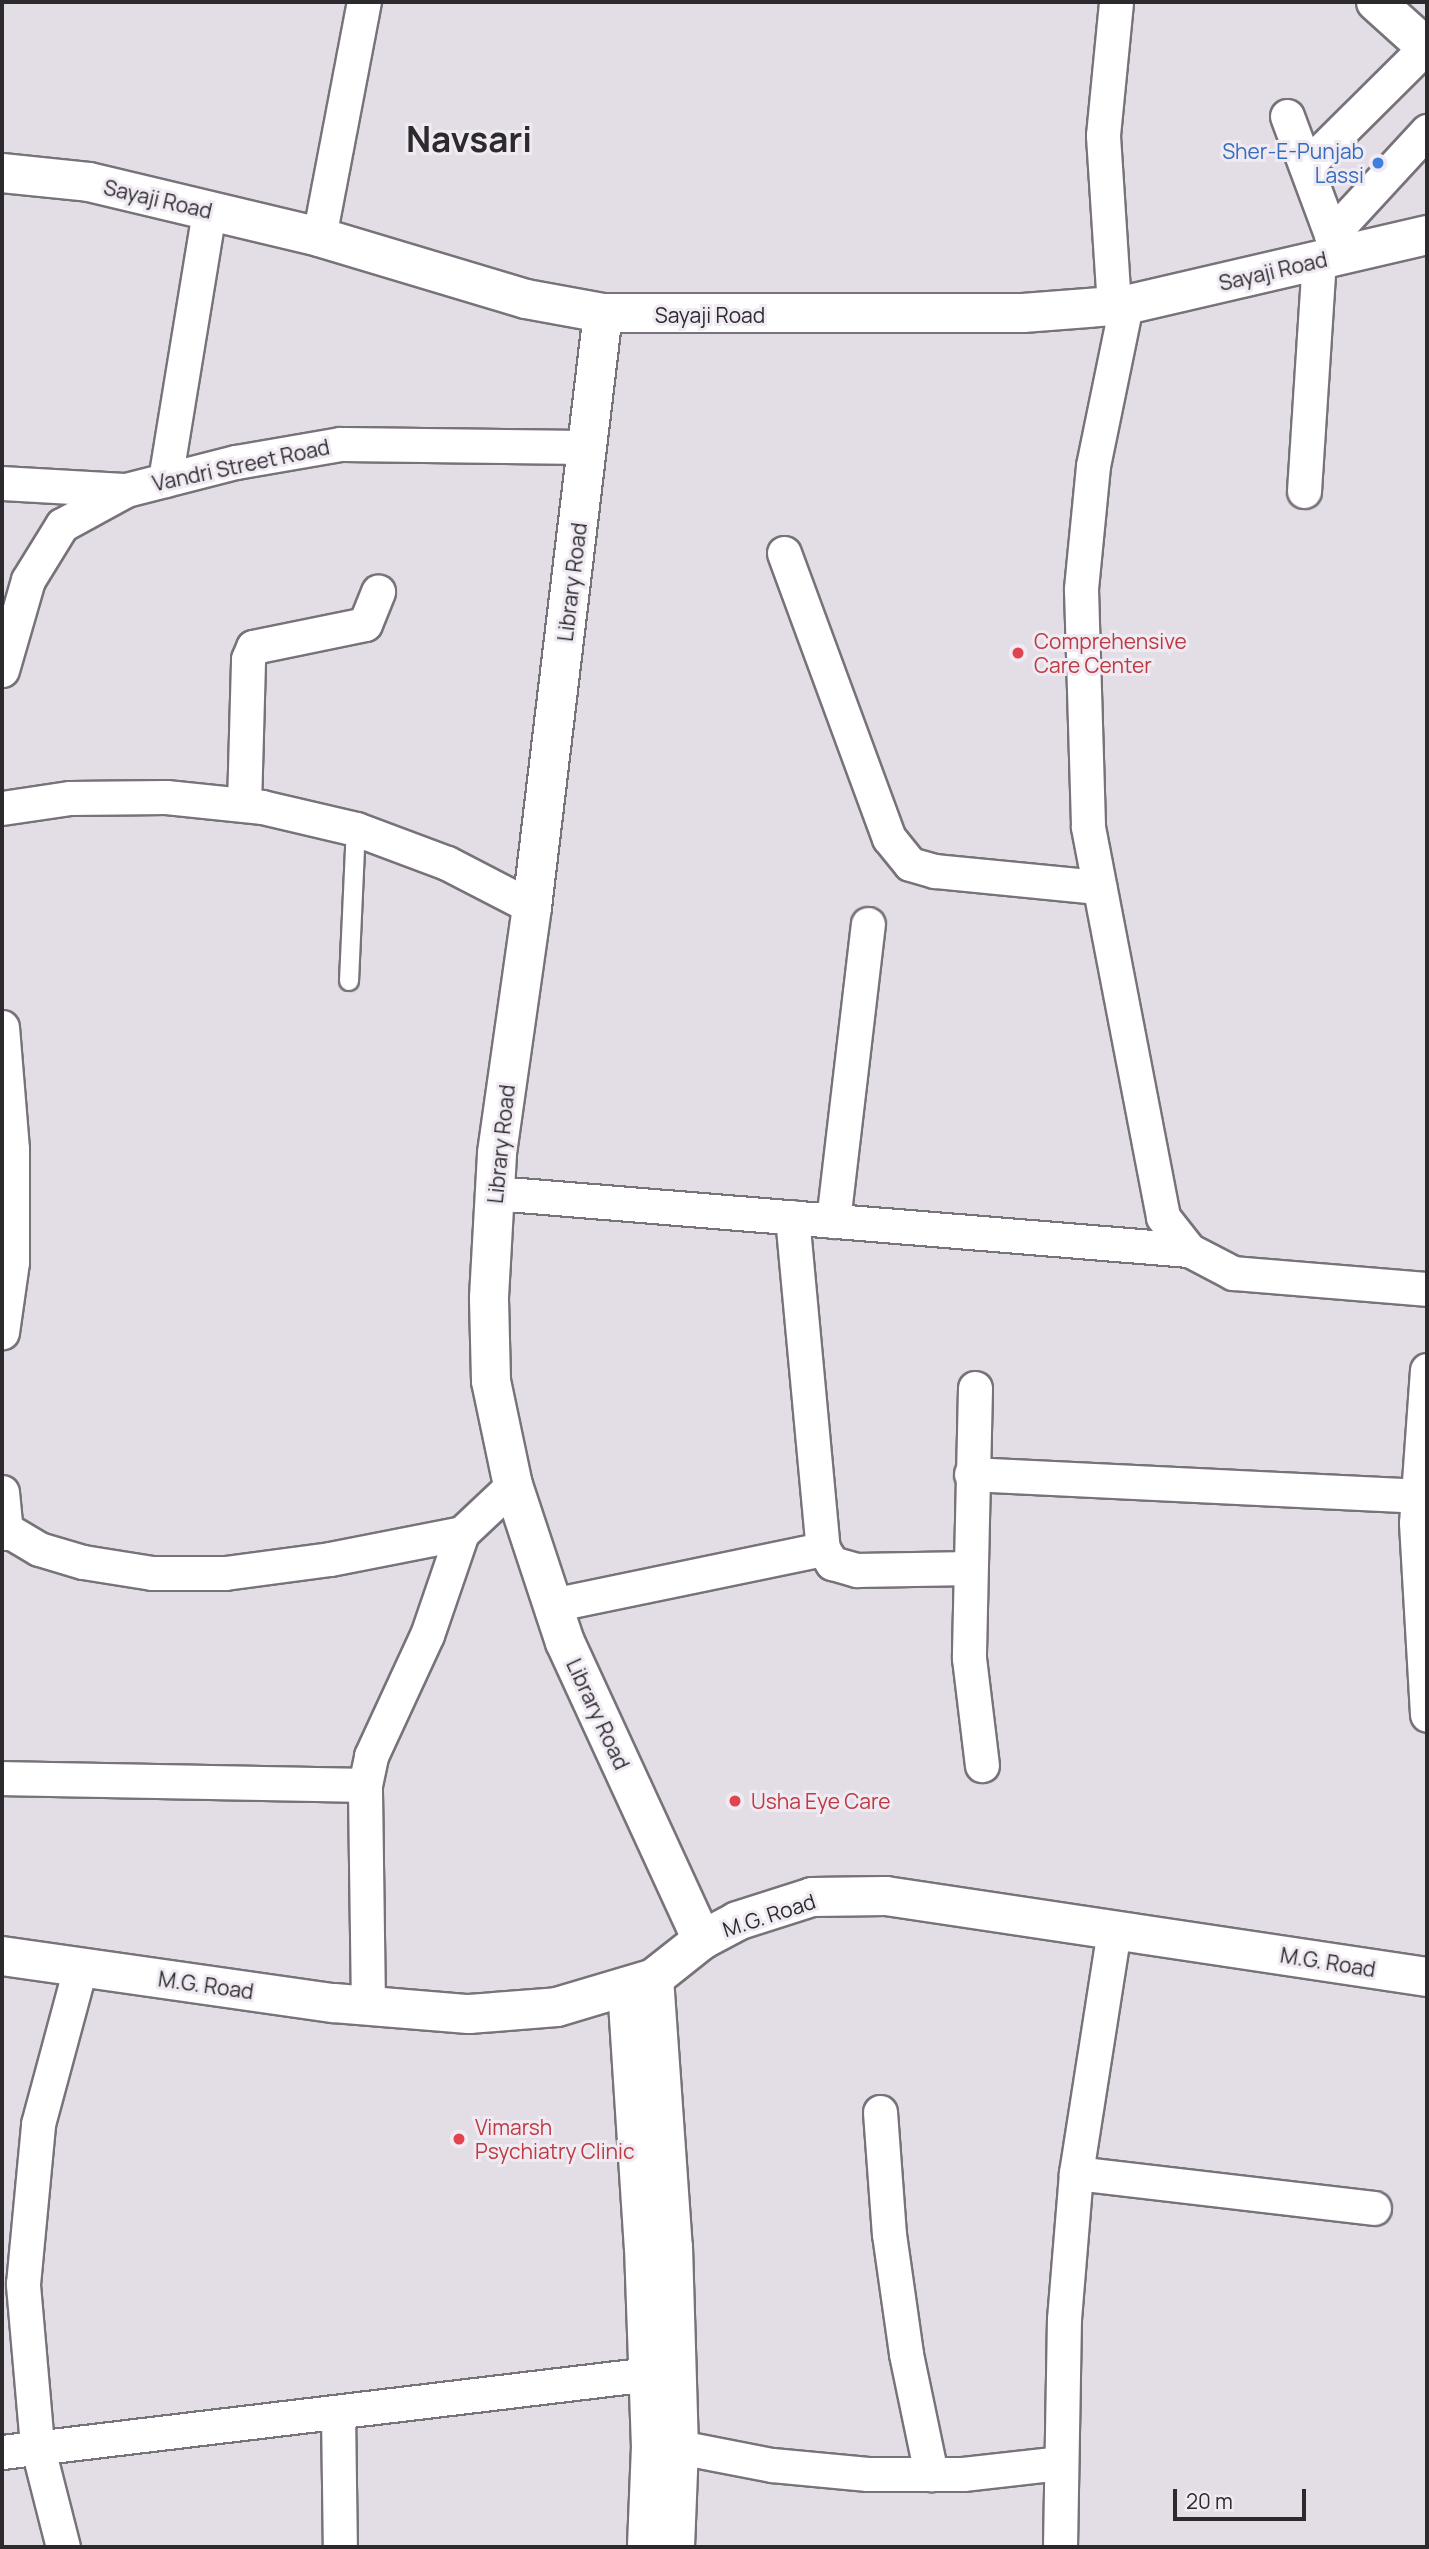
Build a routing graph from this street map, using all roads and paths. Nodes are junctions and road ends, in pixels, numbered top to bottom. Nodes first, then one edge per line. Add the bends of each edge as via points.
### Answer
1 (365, 2) edge
2 (1116, 2) edge
3 (1376, 2) edge
4 (1427, 48) edge
5 (1287, 116) dead end
6 (1427, 131) edge
7 (1306, 166) junction
8 (2, 173) edge
9 (209, 211) junction
10 (1427, 235) edge
11 (319, 237) junction
12 (1329, 250) junction
13 (1120, 306) junction
14 (603, 313) junction
15 (588, 447) junction
16 (165, 480) junction
17 (2, 483) edge
18 (126, 490) junction
19 (1304, 491) dead end
20 (784, 553) dead end
21 (378, 591) dead end
22 (2, 670) edge
23 (244, 805) junction
24 (2, 808) edge
25 (356, 829) junction
26 (1099, 887) junction
27 (532, 907) junction
28 (868, 924) dead end
29 (349, 981) dead end
30 (2, 1027) edge
31 (495, 1193) junction
32 (792, 1217) junction
33 (834, 1221) junction
34 (1189, 1250) junction
35 (1427, 1289) edge
36 (2, 1332) edge
37 (1427, 1370) edge
38 (975, 1388) dead end
39 (971, 1474) junction
40 (513, 1485) junction
41 (2, 1492) edge
42 (1416, 1496) junction
43 (3, 1531) edge
44 (462, 1533) junction
45 (823, 1549) junction
46 (970, 1568) junction
47 (552, 1605) junction
48 (1427, 1707) edge
49 (982, 1765) dead end
50 (2, 1777) edge
51 (365, 1785) junction
52 (1114, 1930) junction
53 (702, 1940) junction
54 (2, 1956) edge
55 (80, 1968) junction
56 (1427, 1977) edge
57 (640, 1982) junction
58 (368, 2006) junction
59 (880, 2112) dead end
60 (1076, 2173) junction
61 (1374, 2208) dead end
62 (649, 2374) junction
63 (338, 2412) junction
64 (37, 2445) junction
65 (679, 2447) junction
66 (2, 2452) edge
67 (1059, 2463) junction
68 (931, 2474) junction
69 (63, 2547) edge
70 (340, 2547) edge
71 (647, 2547) edge
72 (675, 2547) edge
73 (1060, 2547) edge

1 - 11 street
2 - 13 street via 1103,135
3 - 4 street
4 - 7 street
5 - 7 street
6 - 12 street
7 - 12 street
8 - 9 street, Sayaji Road via 89,183
9 - 11 street, Sayaji Road
9 - 16 street
10 - 12 street, Sayaji Road
11 - 14 street, Sayaji Road via 526,299
12 - 13 street, Sayaji Road
12 - 19 street
13 - 14 street, Sayaji Road via 1023,313
13 - 26 street via 1093,466 1081,589 1088,827
14 - 15 street, Library Road
15 - 16 street, Vandri Street Road via 340,444
15 - 27 street, Library Road
16 - 18 street, Vandri Street Road
17 - 18 street
18 - 22 street, Vandri Street Road via 62,525 28,580
20 - 26 street via 889,838 910,864 934,871
21 - 23 street via 365,624 253,647 248,659
23 - 24 street via 139,797 70,798
23 - 25 street
25 - 27 street via 447,863
25 - 29 lane
26 - 34 street via 1163,1217
27 - 31 street, Library Road
28 - 33 street
30 - 36 street via 12,1149 12,1262
31 - 32 street
31 - 40 street, Library Road via 491,1381
32 - 33 street
32 - 45 street
33 - 34 street
34 - 35 street via 1233,1273
37 - 42 street
38 - 39 street
39 - 42 street
39 - 46 street
40 - 44 street
40 - 47 street, Library Road
41 - 43 street
42 - 48 street
43 - 44 street via 83,1562 152,1573 225,1573 330,1559
44 - 51 street via 427,1635 371,1756
45 - 46 street via 832,1563 857,1570
45 - 47 street
46 - 49 street via 969,1658
47 - 53 street, Library Road
50 - 51 street
51 - 58 street
52 - 53 street, M.G. Road via 886,1896 812,1896 737,1921
52 - 56 street, M.G. Road
52 - 60 street
53 - 57 street, M.G. Road
54 - 55 street, M.G. Road
55 - 58 street, M.G. Road
55 - 64 street via 38,2124 23,2284
57 - 58 street, M.G. Road via 556,2007 469,2014
57 - 62 street
57 - 65 street via 673,2247
59 - 68 street via 897,2287
60 - 61 street
60 - 67 street
62 - 63 street
62 - 71 street
63 - 64 street
63 - 70 street
64 - 66 street
64 - 69 street
65 - 68 street via 772,2465 868,2474
65 - 72 street
67 - 68 street
67 - 73 street

